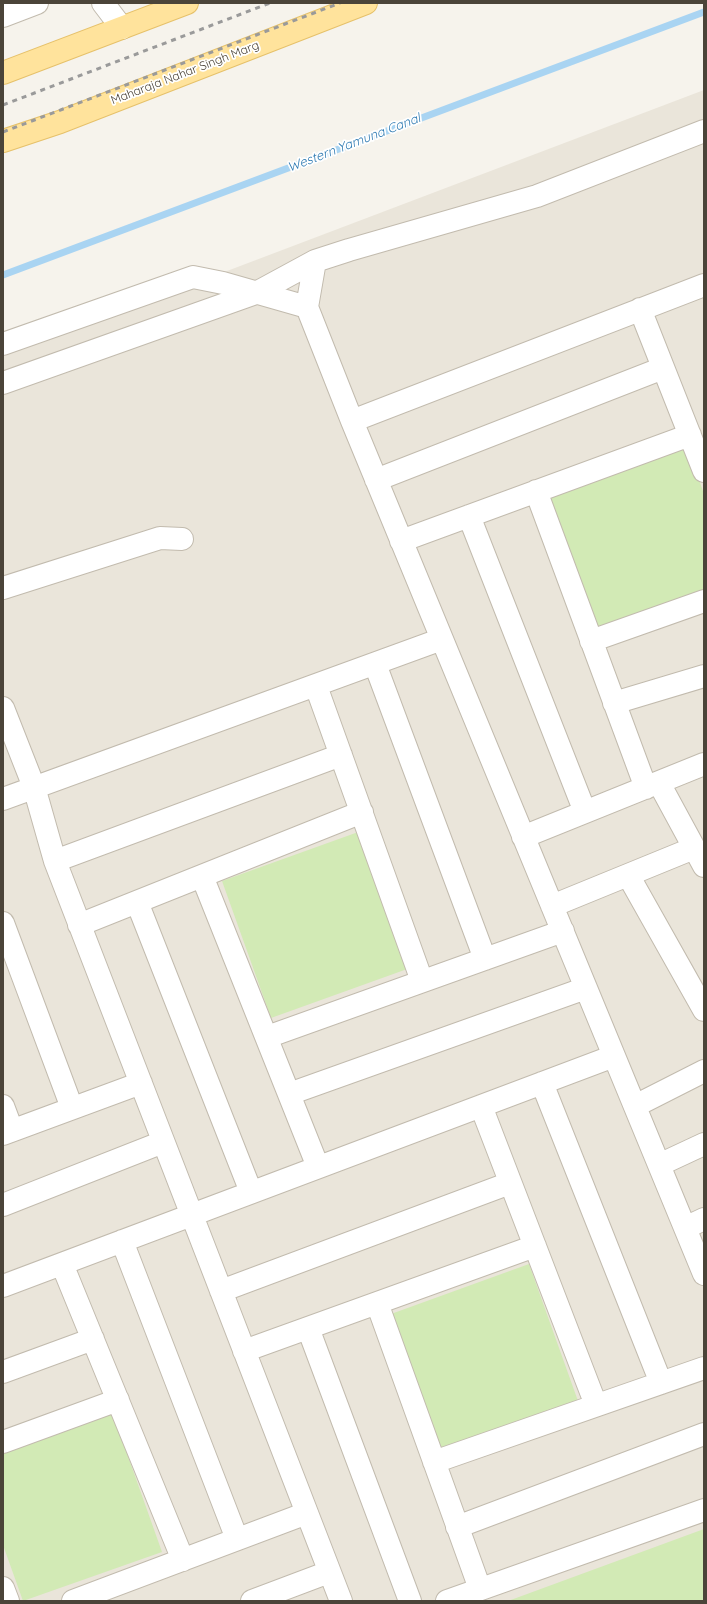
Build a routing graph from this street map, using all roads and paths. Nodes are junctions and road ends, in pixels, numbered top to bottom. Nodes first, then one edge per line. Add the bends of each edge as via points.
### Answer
1 (37, 3) edge
2 (103, 3) edge
3 (187, 3) edge
4 (366, 3) edge
5 (3, 16) edge
6 (122, 28) junction
7 (3, 73) edge
8 (704, 131) edge
9 (3, 141) edge
10 (315, 261) junction
11 (704, 285) edge
12 (256, 292) junction
13 (307, 307) junction
14 (640, 309) junction
15 (3, 344) edge
16 (663, 368) junction
17 (3, 383) edge
18 (352, 421) junction
19 (690, 435) junction
20 (704, 471) edge
21 (376, 480) junction
22 (536, 491) junction
23 (469, 516) junction
24 (182, 539) dead end
25 (401, 541) junction
26 (3, 588) edge
27 (704, 601) edge
28 (442, 639) junction
29 (591, 641) junction
30 (375, 664) junction
31 (704, 676) edge
32 (316, 686) junction
33 (614, 703) junction
34 (3, 708) edge
35 (341, 755) junction
36 (704, 764) edge
37 (652, 785) junction
38 (34, 787) junction
39 (3, 800) edge
40 (362, 812) junction
41 (585, 812) junction
42 (524, 837) junction
43 (55, 861) junction
44 (701, 861) edge
45 (628, 875) junction
46 (202, 876) junction
47 (137, 902) junction
48 (552, 906) junction
49 (3, 923) edge
50 (79, 925) junction
51 (563, 931) junction
52 (485, 958) junction
53 (422, 981) junction
54 (586, 988) junction
55 (704, 1010) edge
56 (267, 1037) junction
57 (614, 1056) junction
58 (704, 1071) edge
59 (141, 1083) junction
60 (542, 1083) junction
61 (289, 1094) junction
62 (3, 1106) edge
63 (481, 1106) junction
64 (635, 1106) junction
65 (72, 1108) junction
66 (8, 1132) edge
67 (163, 1142) junction
68 (704, 1144) edge
69 (659, 1165) junction
70 (318, 1167) junction
71 (510, 1183) junction
72 (251, 1192) junction
73 (3, 1204) edge
74 (192, 1215) junction
75 (695, 1223) edge
76 (122, 1241) junction
77 (535, 1246) junction
78 (62, 1264) junction
79 (704, 1274) edge
80 (3, 1286) edge
81 (221, 1291) junction
82 (377, 1303) junction
83 (308, 1328) junction
84 (93, 1339) junction
85 (244, 1351) junction
86 (704, 1368) edge
87 (3, 1372) edge
88 (662, 1383) junction
89 (118, 1400) junction
90 (596, 1405) junction
91 (704, 1434) edge
92 (3, 1442) edge
93 (434, 1462) junction
94 (704, 1510) edge
95 (307, 1513) junction
96 (457, 1527) junction
97 (237, 1540) junction
98 (183, 1560) junction
99 (330, 1572) junction
100 (3, 1588) edge
101 (480, 1589) junction
102 (8, 1601) edge
103 (73, 1601) edge
104 (252, 1601) edge
105 (341, 1601) edge
106 (410, 1601) edge
107 (447, 1601) edge

1 - 5 street
2 - 6 street
3 - 6 main road
4 - 9 main road, Maharaja Nahar Singh Marg via 60,122
6 - 7 main road
8 - 10 street via 537,196
10 - 12 street
10 - 13 street
11 - 14 street
12 - 13 street
12 - 15 street via 193,277
12 - 17 street
13 - 18 street
14 - 16 street
14 - 18 street
16 - 19 street
16 - 21 street
18 - 21 street
19 - 20 street
19 - 22 street
21 - 25 street
22 - 23 street
22 - 29 street
23 - 25 street
23 - 41 street
24 - 26 street via 160,538
25 - 28 street
27 - 29 street
28 - 30 street
28 - 42 street
29 - 33 street
30 - 32 street
30 - 52 street
31 - 33 street
32 - 35 street
32 - 38 street
33 - 37 street
34 - 38 street
35 - 40 street
35 - 43 street
36 - 37 street
37 - 41 street
37 - 44 street
38 - 39 street
38 - 43 street
40 - 46 street
40 - 53 street
41 - 42 street
42 - 48 street
43 - 50 street
44 - 45 street
45 - 48 street
45 - 55 street
46 - 47 street
46 - 56 street
47 - 50 street
47 - 72 street
48 - 51 street
49 - 65 street
50 - 59 street
51 - 52 street
51 - 54 street
52 - 53 street
53 - 56 street
54 - 57 street
54 - 61 street
56 - 61 street
57 - 60 street
57 - 64 street
58 - 64 street
59 - 65 street
59 - 67 street
60 - 63 street
60 - 88 street
61 - 70 street
62 - 66 street
63 - 70 street
63 - 71 street
64 - 69 street
65 - 66 street
67 - 73 street
67 - 74 street
68 - 69 street
69 - 75 street
70 - 72 street
71 - 77 street
71 - 81 street
72 - 74 street
74 - 76 street
74 - 81 street
75 - 79 street
76 - 78 street
76 - 97 street
77 - 82 street
77 - 90 street
78 - 80 street
78 - 84 street
81 - 85 street
82 - 83 street
82 - 93 street
83 - 85 street
83 - 106 street
84 - 87 street
84 - 89 street
85 - 95 street
86 - 88 street
88 - 90 street
89 - 92 street
89 - 98 street
90 - 93 street
91 - 96 street
93 - 96 street
94 - 101 street
95 - 97 street
95 - 99 street
96 - 101 street
97 - 98 street
98 - 103 street
99 - 104 street
99 - 105 street
100 - 102 street
101 - 107 street

